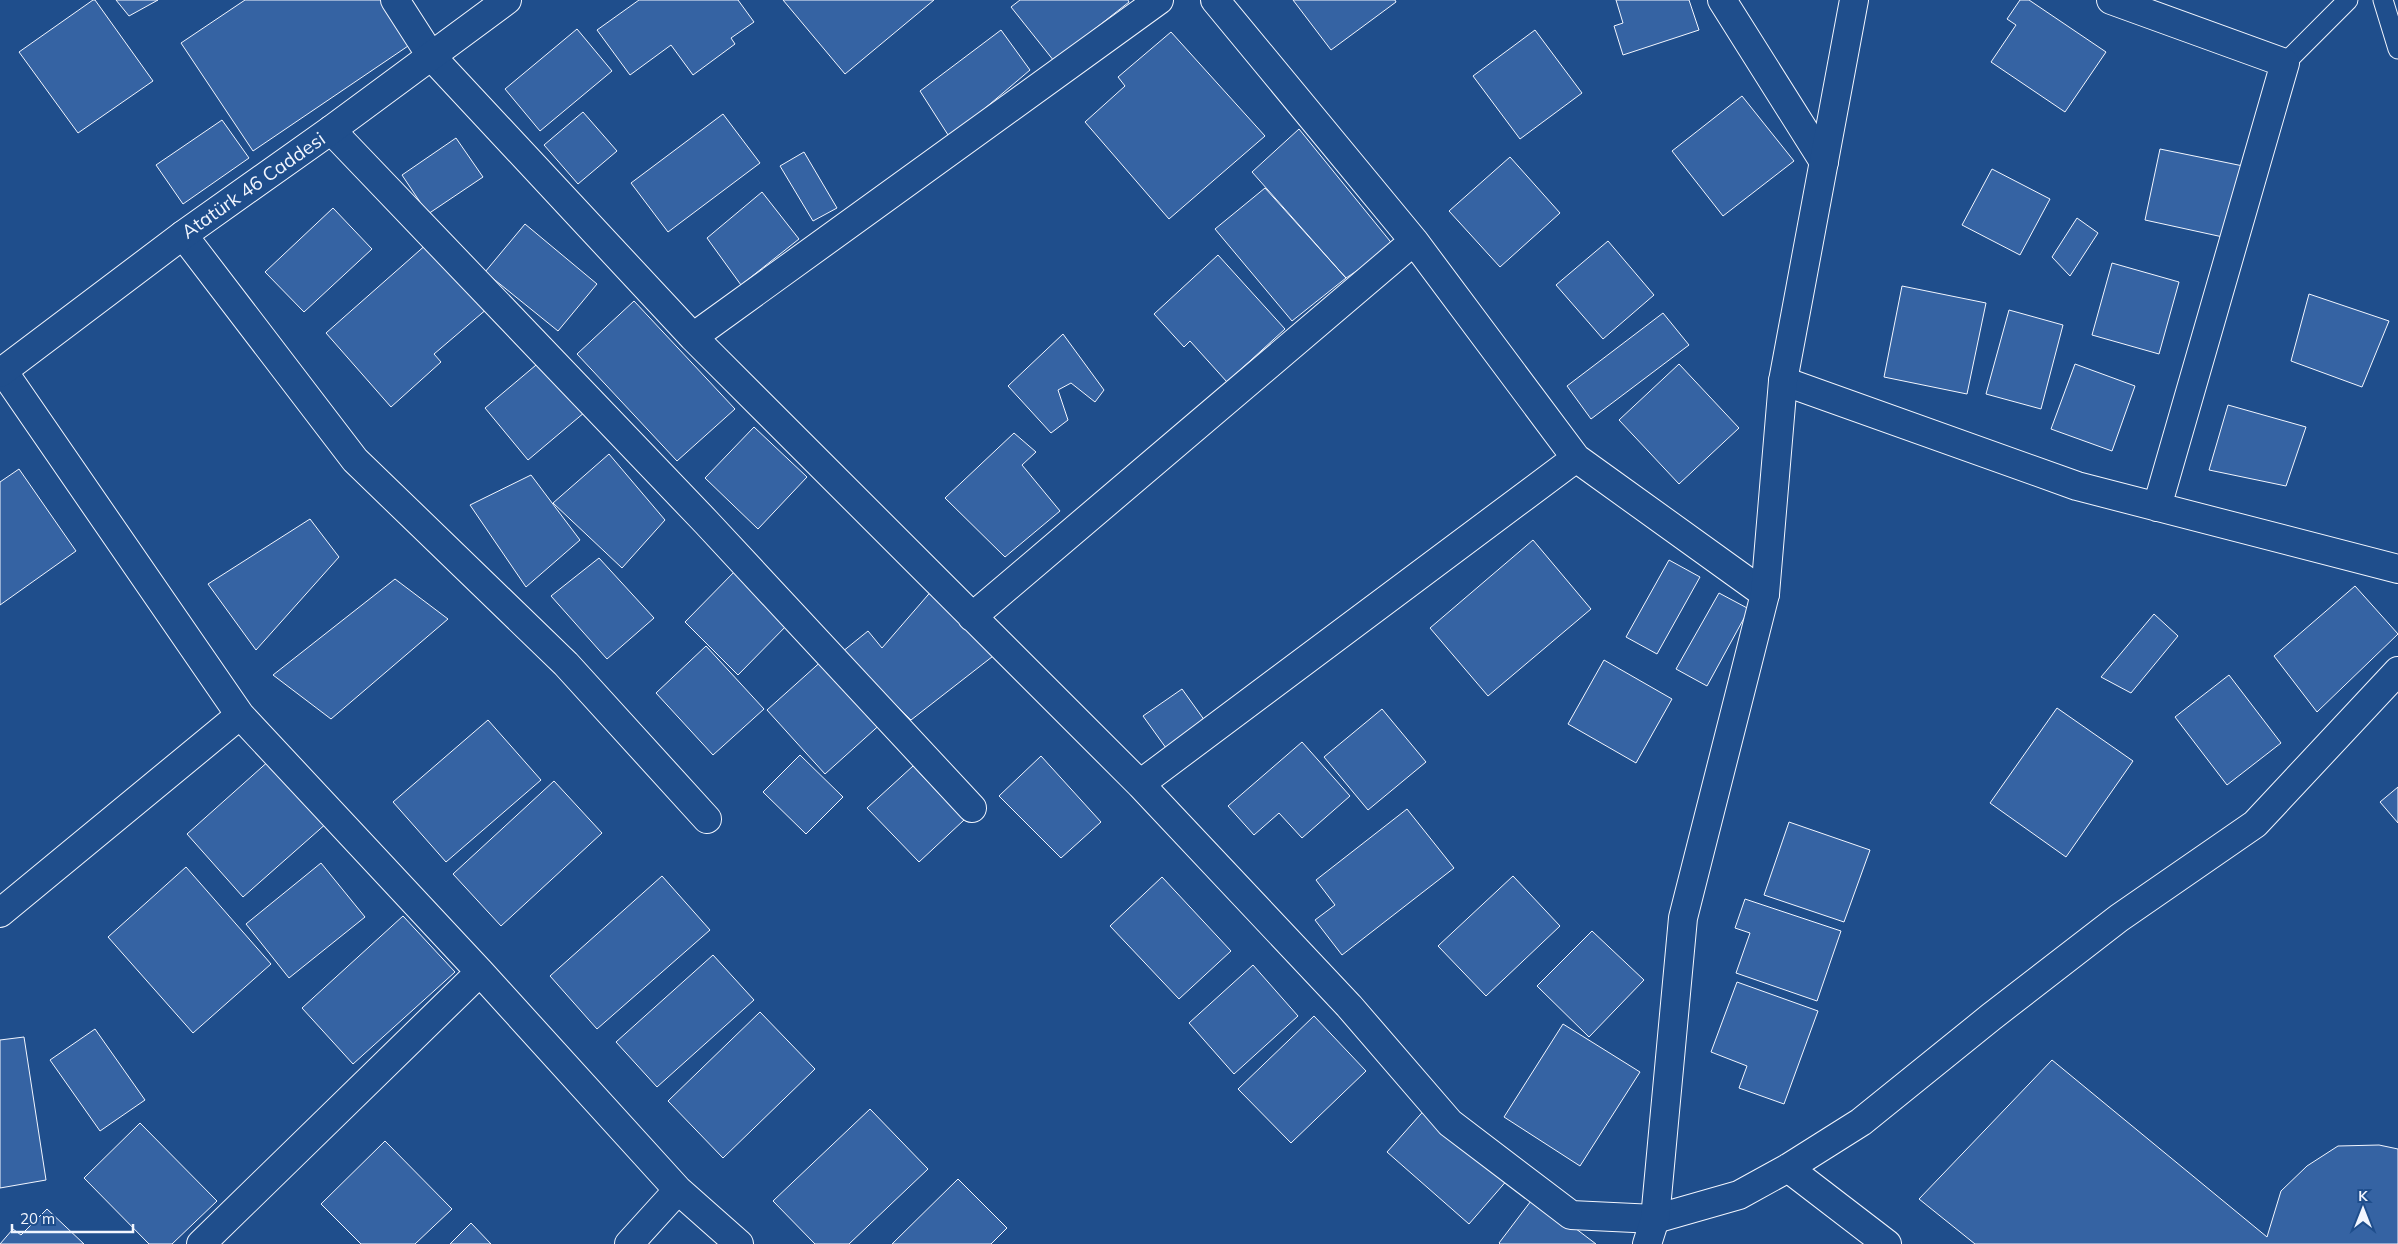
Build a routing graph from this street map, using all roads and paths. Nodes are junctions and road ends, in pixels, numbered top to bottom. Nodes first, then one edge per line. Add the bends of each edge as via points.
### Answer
1 (395, 0) edge
2 (507, 0) edge
3 (1159, 0) edge
4 (1215, 0) edge
5 (1722, 0) edge
6 (1854, 0) edge
7 (2111, 0) edge
8 (2348, 0) edge
9 (2383, 0) edge
10 (2398, 49) edge
11 (432, 56) junction
12 (2285, 63) junction
13 (331, 130) junction
14 (1824, 162) junction
15 (183, 234) junction
16 (1414, 241) junction
17 (693, 337) junction
18 (1, 372) edge
19 (1783, 381) junction
20 (1576, 458) junction
21 (2157, 507) junction
22 (2398, 569) edge
23 (1765, 594) junction
24 (972, 617) junction
25 (2398, 671) edge
26 (240, 715) junction
27 (1140, 784) junction
28 (972, 808) dead end
29 (707, 819) dead end
30 (2, 907) edge
31 (480, 972) junction
32 (1788, 1168) junction
33 (678, 1190) junction
34 (1656, 1219) junction
35 (201, 1244) edge
36 (629, 1244) edge
37 (739, 1244) edge
38 (1647, 1244) edge
39 (1887, 1244) edge

1 - 11 street
2 - 11 street, Atatürk 46 Caddesi
3 - 17 street
4 - 16 street
5 - 14 street
6 - 14 street
7 - 12 street
8 - 12 lane
9 - 10 lane
11 - 13 street, Atatürk 46 Caddesi
11 - 17 street
12 - 21 street
13 - 15 street, Atatürk 46 Caddesi
13 - 28 street via 713,529
14 - 19 street
15 - 18 street, Atatürk 46 Caddesi
15 - 29 street via 355,460 566,664
16 - 20 street
16 - 24 street
17 - 24 street
18 - 26 street
19 - 21 street via 2077,486
19 - 23 street
20 - 23 street
20 - 27 street
21 - 22 street
23 - 34 street via 1683,918
24 - 27 street
25 - 32 street via 2255,824 2119,918 1861,1122
26 - 30 street
26 - 31 street
27 - 34 street via 1349,1006 1450,1123 1571,1215
31 - 33 street
31 - 35 street
32 - 34 street via 1739,1194
32 - 39 street
33 - 36 street
33 - 37 street
34 - 38 street

